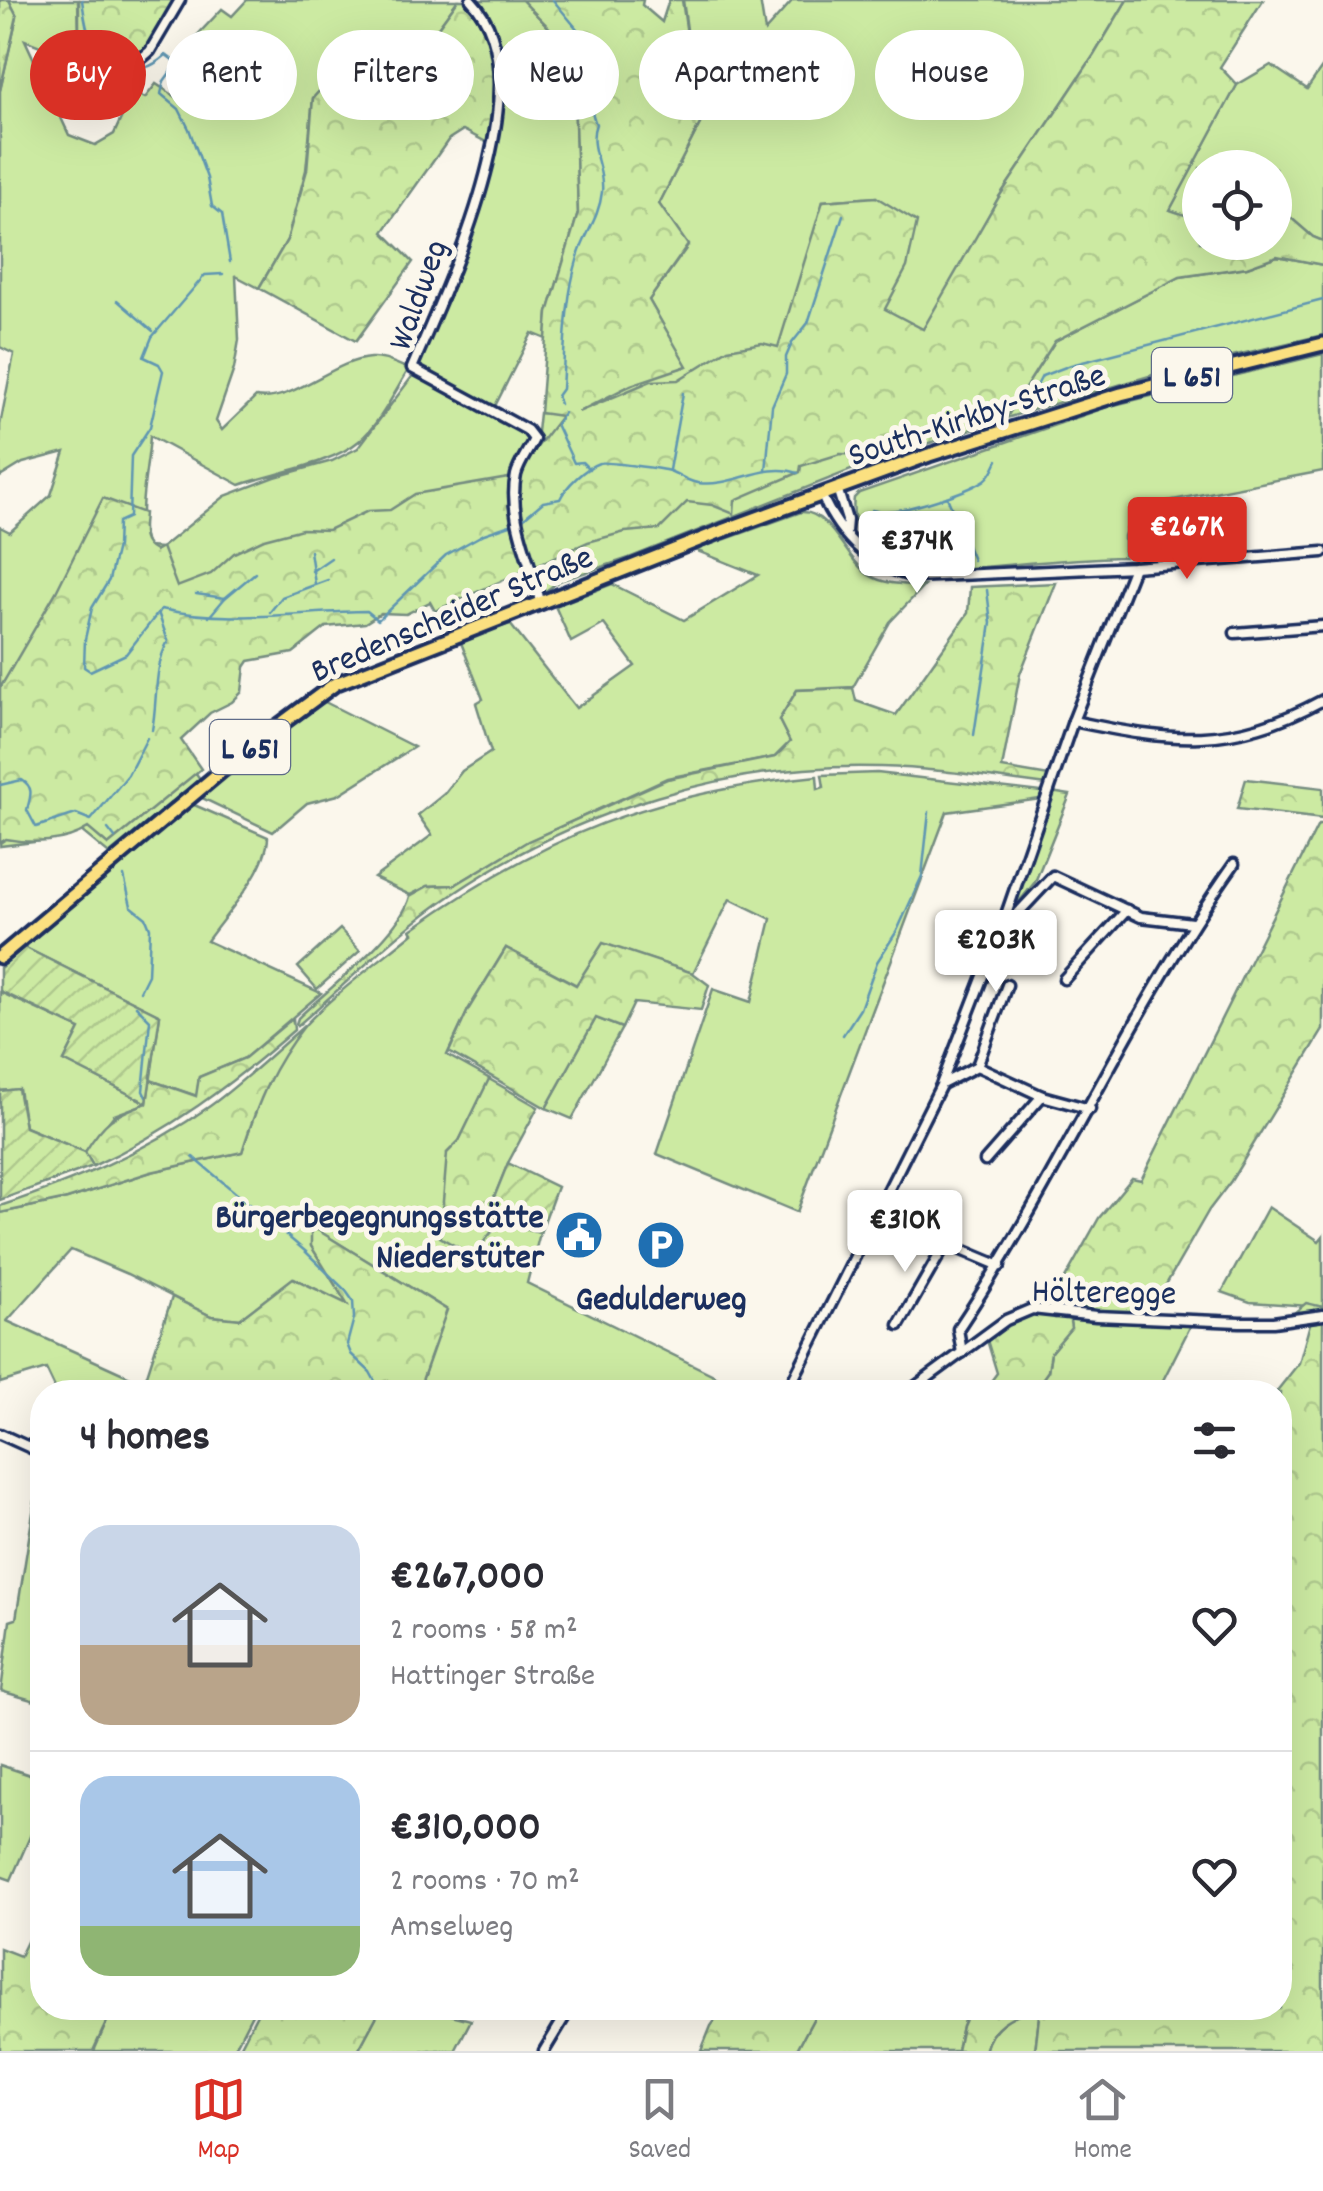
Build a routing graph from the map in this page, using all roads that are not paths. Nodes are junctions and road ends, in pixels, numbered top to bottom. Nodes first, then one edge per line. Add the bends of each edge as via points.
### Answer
1 (180, 0) edge
2 (471, 0) edge
3 (146, 54) edge
4 (1323, 344) edge
5 (837, 488) junction
6 (821, 494) junction
7 (846, 532) junction
8 (1323, 552) edge
9 (1134, 568) junction
10 (540, 602) junction
11 (1323, 626) edge
12 (1235, 633) dead end
13 (1323, 700) edge
14 (1073, 721) junction
15 (1234, 864) dead end
16 (1127, 910) junction
17 (1192, 924) junction
18 (1000, 932) junction
19 (0, 957) edge
20 (1064, 980) dead end
21 (1007, 985) dead end
22 (977, 1066) junction
23 (941, 1085) junction
24 (1042, 1096) junction
25 (1090, 1108) junction
26 (985, 1161) dead end
27 (871, 1224) junction
28 (945, 1245) junction
29 (1000, 1266) junction
30 (1323, 1316) edge
31 (899, 1324) dead end
32 (962, 1353) junction
33 (794, 1380) edge
34 (925, 1380) edge
35 (0, 1434) edge
36 (30, 1448) edge
37 (563, 2020) edge
38 (544, 2051) edge

1 - 3 street
2 - 10 street, Waldweg via 494,41 502,74 489,164 412,368 534,439 516,474 515,496
4 - 5 main road, South-Kirkby-Straße / L 651 via 1092,403
5 - 6 main road, South-Kirkby-Straße / L 651
5 - 7 street
6 - 7 street
6 - 10 main road, Bredenscheider Straße / L 651
7 - 9 street via 877,564 915,577
8 - 9 street
9 - 14 street
10 - 19 main road, Bredenscheider Straße / L 651 via 371,667 312,698
11 - 12 street
13 - 14 street via 1277,722 1200,739 1152,738
14 - 18 street
15 - 17 street
16 - 17 street
16 - 18 street via 1053,876
16 - 20 street
17 - 25 street
18 - 23 street
21 - 22 street
22 - 23 street
22 - 24 street
23 - 27 street
24 - 25 street
24 - 26 street
25 - 29 street
27 - 28 street via 895,1222
27 - 33 street
28 - 29 street
28 - 31 street
29 - 32 street via 958,1329
30 - 32 street, Hölteregge via 1240,1322 1032,1309
32 - 34 street, Hölteregge
35 - 36 street
37 - 38 street

